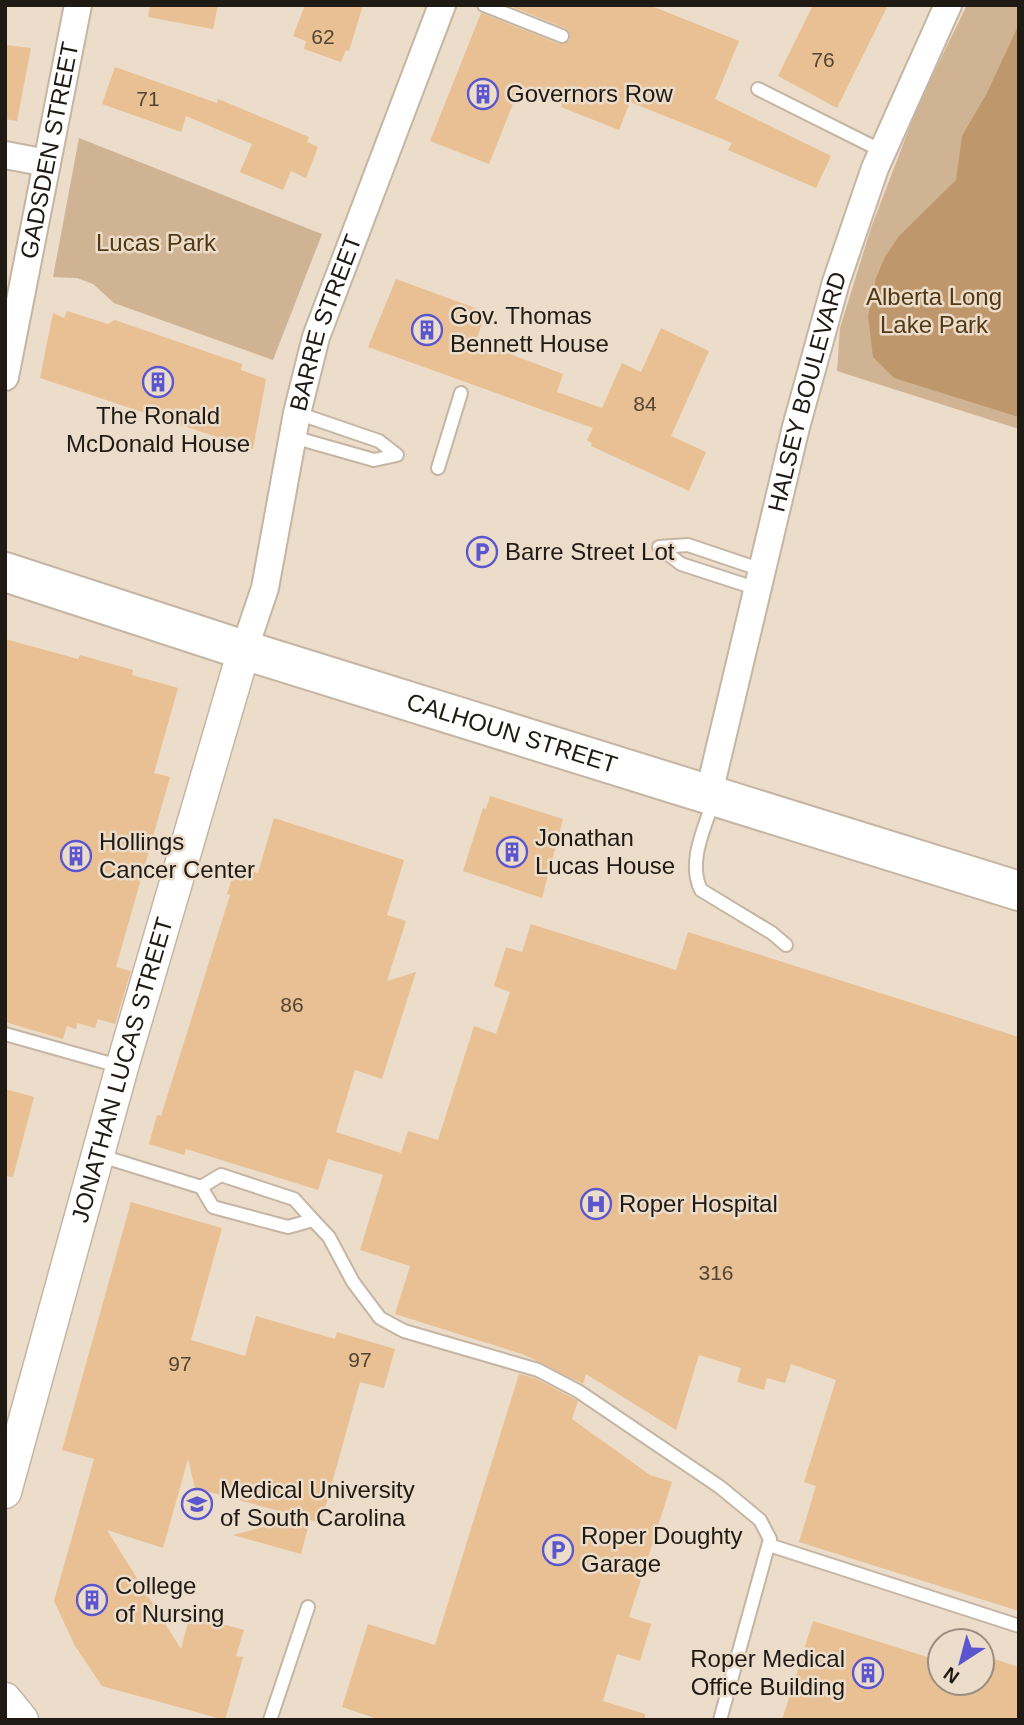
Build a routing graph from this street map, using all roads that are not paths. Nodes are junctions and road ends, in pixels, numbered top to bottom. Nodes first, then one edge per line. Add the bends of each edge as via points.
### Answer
1 (78, 5) edge
2 (442, 5) edge
3 (484, 5) edge
4 (948, 5) edge
5 (562, 36) dead end
6 (758, 89) dead end
7 (882, 152) junction
8 (5, 155) edge
9 (47, 163) junction
10 (5, 376) edge
11 (461, 393) dead end
12 (295, 425) junction
13 (438, 468) dead end
14 (5, 572) edge
15 (760, 579) junction
16 (244, 650) junction
17 (712, 794) junction
18 (1019, 891) edge
19 (786, 945) dead end
20 (5, 1034) edge
21 (122, 1068) junction
22 (98, 1155) junction
23 (201, 1187) junction
24 (313, 1220) junction
25 (5, 1492) edge
26 (769, 1545) junction
27 (308, 1607) dead end
28 (1019, 1626) edge
29 (5, 1699) edge
30 (22, 1720) edge
31 (270, 1720) edge
32 (720, 1720) edge

1 - 9 street, GADSDEN STREET
2 - 12 street, BARRE STREET via 316,337
3 - 5 lane
4 - 7 street, HALSEY BOULEVARD
6 - 7 lane
7 - 15 street, HALSEY BOULEVARD via 836,282
8 - 9 street
9 - 10 street, GADSDEN STREET
11 - 13 lane
12 - 12 lane via 374,460 397,455 379,441
12 - 16 street, BARRE STREET via 265,589
14 - 16 main road, CALHOUN STREET
15 - 15 lane via 688,545 659,547 681,564
15 - 17 street, HALSEY BOULEVARD
16 - 17 main road, CALHOUN STREET
16 - 21 street, JONATHAN LUCAS STREET
17 - 18 main road, CALHOUN STREET
17 - 19 lane via 698,849 696,879 701,890
20 - 21 lane
21 - 22 street, JONATHAN LUCAS STREET
22 - 23 lane
22 - 25 street, JONATHAN LUCAS STREET
23 - 24 lane via 213,1207 288,1227
23 - 24 lane via 220,1175 294,1199
24 - 26 lane via 380,1318 404,1331 538,1370 578,1391 720,1486 760,1520 771,1539
26 - 28 lane
26 - 32 lane
27 - 31 lane
29 - 30 street

